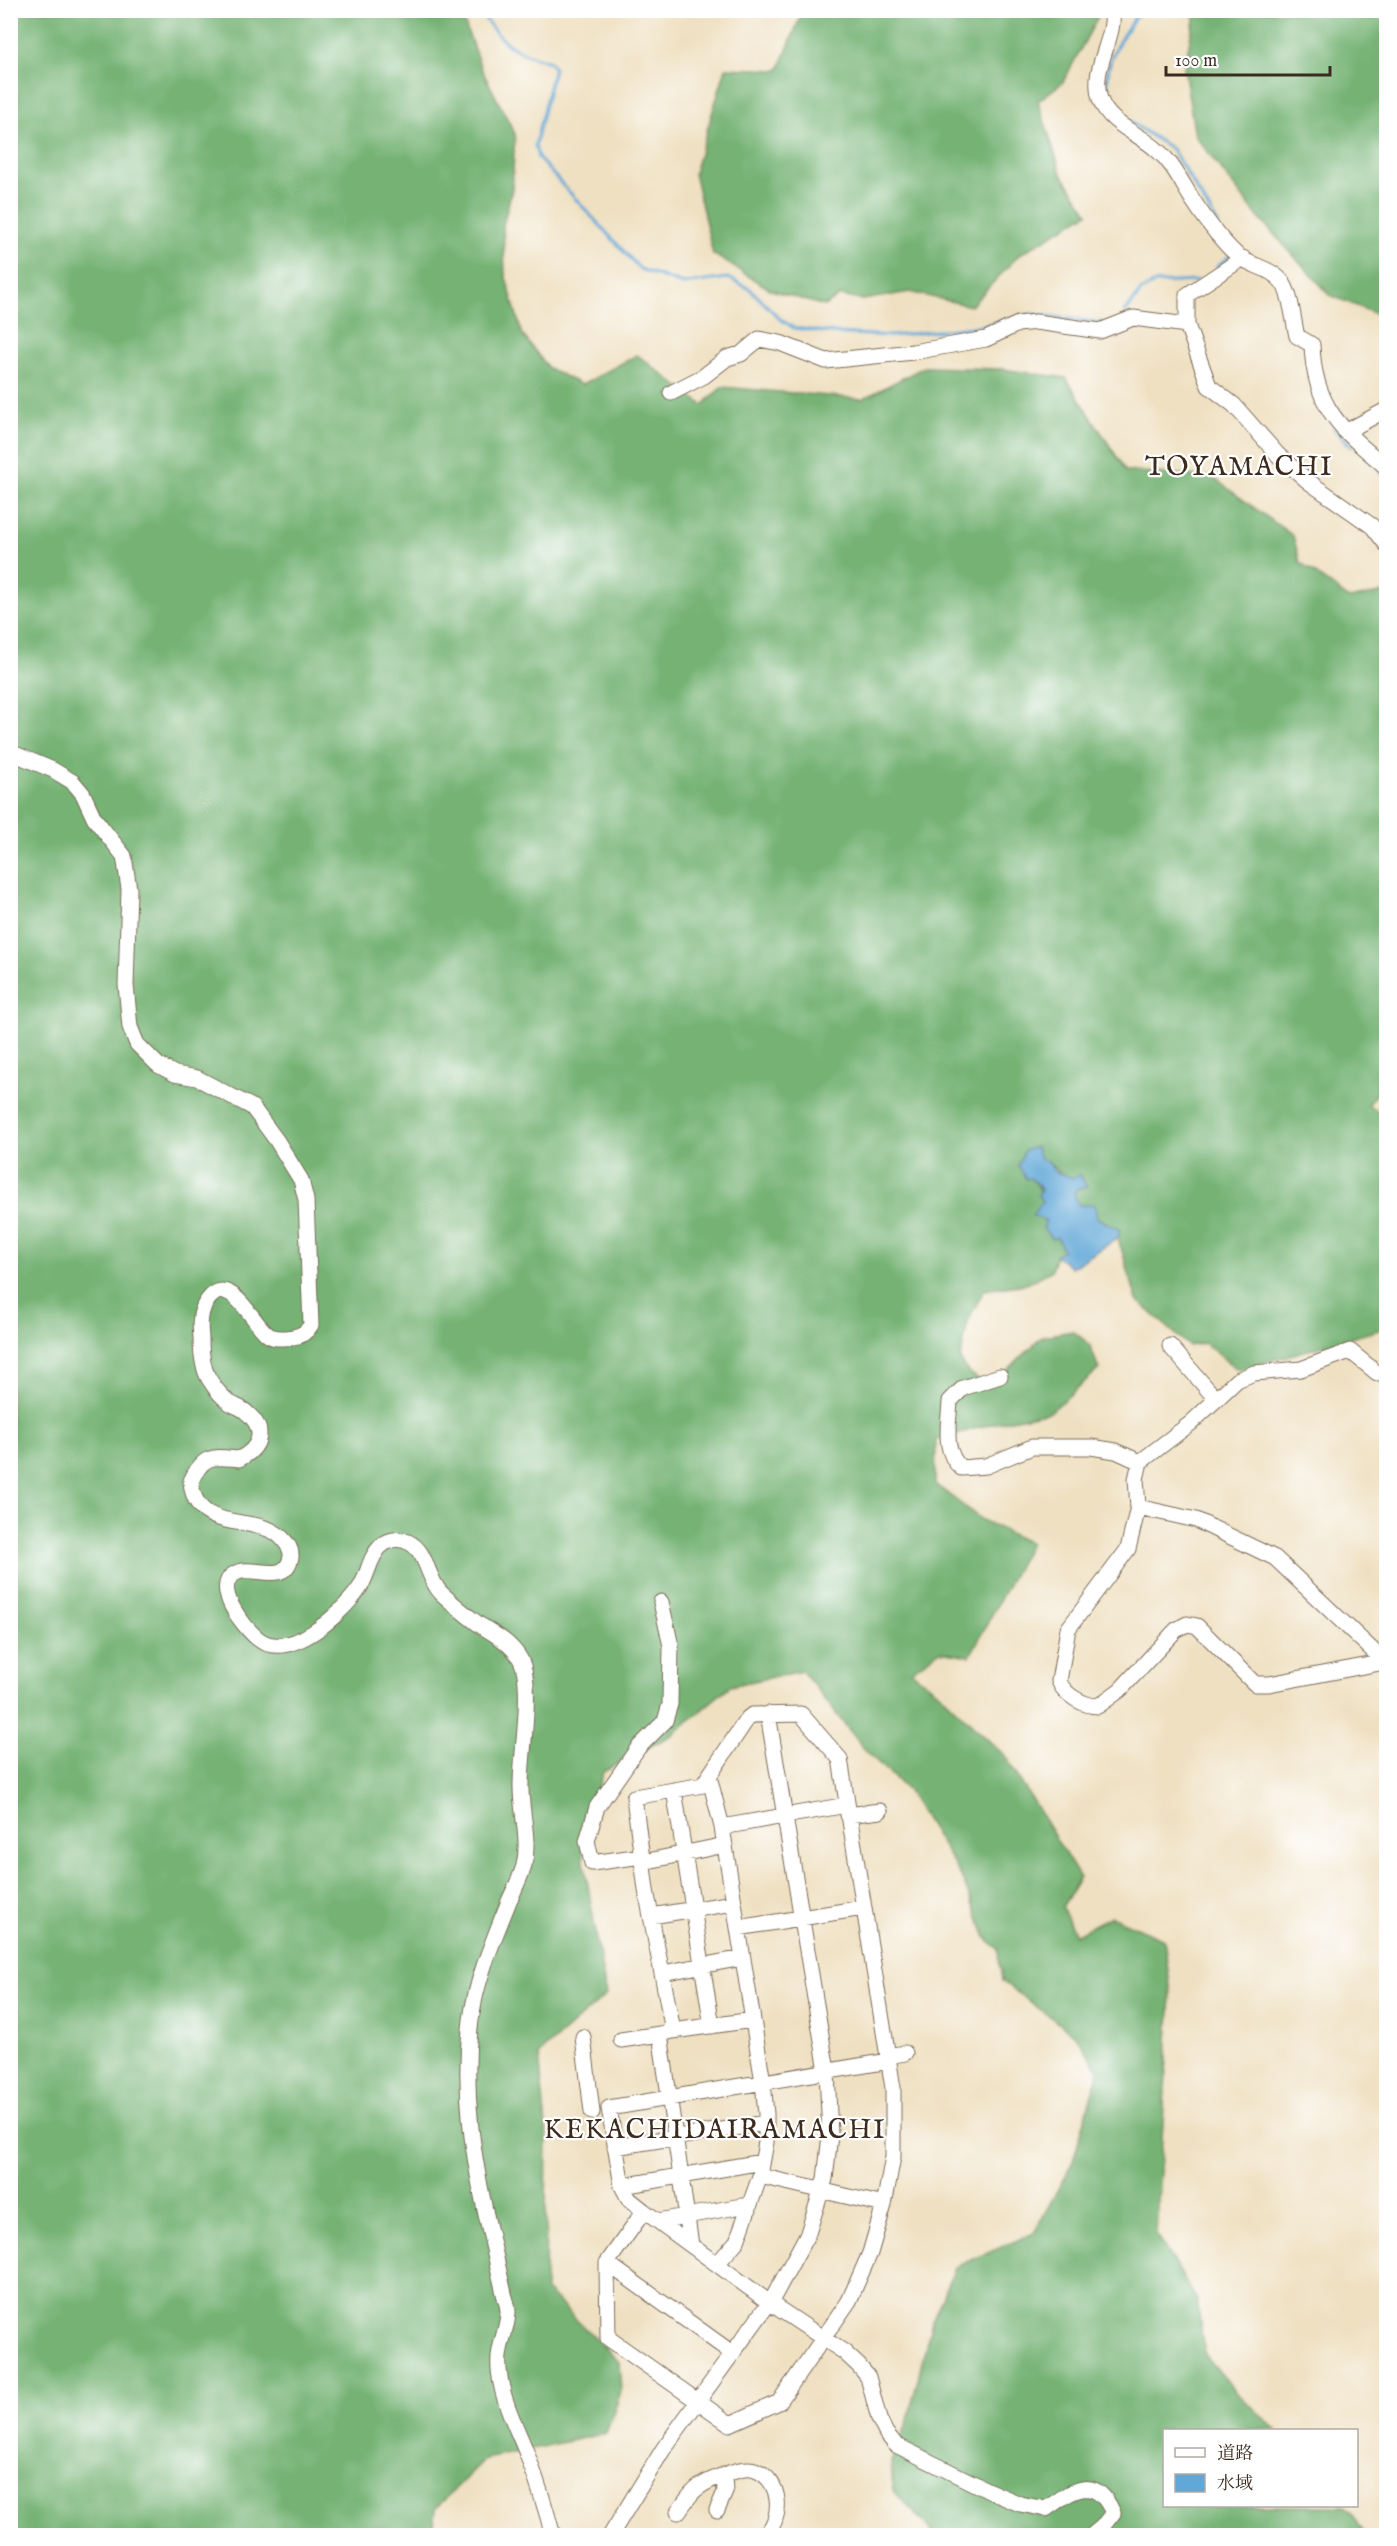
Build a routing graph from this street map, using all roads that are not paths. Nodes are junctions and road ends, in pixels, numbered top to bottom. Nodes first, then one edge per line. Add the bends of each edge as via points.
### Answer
1 (1112, 10) edge
2 (1237, 254) junction
3 (1187, 325) junction
4 (671, 393) dead end
5 (1386, 410) edge
6 (1345, 432) junction
7 (1386, 467) edge
8 (1386, 544) edge
9 (10, 752) edge
10 (1170, 1346) dead end
11 (1386, 1374) edge
12 (1000, 1376) dead end
13 (1216, 1399) junction
14 (1140, 1462) junction
15 (1138, 1507) junction
16 (661, 1602) dead end
17 (1386, 1663) edge
18 (768, 1714) junction
19 (709, 1776) junction
20 (674, 1790) junction
21 (847, 1810) junction
22 (880, 1811) dead end
23 (785, 1817) junction
24 (722, 1827) junction
25 (725, 1845) junction
26 (683, 1853) junction
27 (643, 1859) junction
28 (734, 1903) junction
29 (863, 1908) junction
30 (693, 1909) junction
31 (651, 1916) junction
32 (801, 1918) junction
33 (738, 1928) junction
34 (743, 1958) junction
35 (702, 1966) junction
36 (662, 1973) junction
37 (753, 2020) junction
38 (712, 2026) junction
39 (666, 2032) junction
40 (583, 2037) dead end
41 (621, 2040) dead end
42 (905, 2053) dead end
43 (888, 2058) junction
44 (827, 2071) junction
45 (763, 2082) junction
46 (670, 2096) junction
47 (609, 2109) junction
48 (766, 2123) junction
49 (676, 2138) junction
50 (615, 2147) junction
51 (761, 2169) junction
52 (681, 2175) junction
53 (622, 2186) junction
54 (821, 2191) junction
55 (884, 2205) junction
56 (749, 2209) junction
57 (644, 2211) junction
58 (687, 2216) junction
59 (658, 2221) junction
60 (691, 2245) junction
61 (607, 2263) junction
62 (717, 2264) junction
63 (770, 2303) junction
64 (824, 2339) junction
65 (732, 2353) junction
66 (698, 2400) junction
67 (724, 2475) junction
68 (717, 2510) dead end
69 (678, 2512) dead end
70 (553, 2535) edge
71 (610, 2535) edge
72 (764, 2535) edge
73 (1091, 2535) edge

1 - 2 street via 1113,24 1099,64 1100,98 1107,113 1157,149 1175,168 1193,201
2 - 3 street via 1187,296
2 - 6 street via 1273,273 1284,284 1302,339 1312,345 1312,360 1330,414
3 - 4 street via 1133,318 1100,331 1036,322 1018,324 986,339 826,361 759,339 741,354 727,358 704,376
3 - 8 street via 1209,386 1234,405 1278,455 1372,526
5 - 6 street
6 - 7 street
9 - 70 street via 73,782 94,818 124,856 129,889 126,985 130,1027 137,1044 158,1065 175,1074 197,1078 252,1107 301,1180 306,1200 311,1325 308,1330 281,1339 268,1335 236,1296 223,1291 208,1300 199,1323 209,1379 221,1395 255,1422 259,1436 255,1448 239,1459 217,1456 202,1463 191,1481 194,1500 226,1521 274,1531 291,1551 279,1572 242,1571 233,1575 227,1586 233,1609 264,1643 280,1647 298,1641 333,1617 354,1595 380,1546 391,1540 404,1540 418,1551 439,1591 501,1638 522,1662 527,1687 520,1787 525,1862 478,1986 471,2018 466,2096 508,2311 498,2361 503,2392
10 - 13 street
11 - 13 street via 1377,1373 1350,1351 1343,1352 1300,1369 1254,1373 1237,1380
12 - 14 street via 963,1388 950,1401 948,1446 961,1468 986,1466 1032,1447 1091,1447 1116,1451
13 - 14 street
14 - 15 street via 1136,1479
15 - 17 street via 1196,1520 1275,1558
15 - 17 street via 1128,1549 1068,1629 1059,1681 1061,1688 1077,1699 1092,1706 1107,1702 1176,1630 1187,1624 1197,1626 1255,1684
16 - 27 street via 670,1646 670,1704 665,1720 638,1748 597,1807 587,1841 592,1863
18 - 19 street via 747,1719
18 - 21 street via 801,1714 837,1755
18 - 23 street
19 - 20 street via 703,1785
19 - 24 street
20 - 26 street
20 - 27 street via 634,1797
21 - 22 street
21 - 23 street
21 - 29 street
23 - 24 street
23 - 32 street
24 - 25 street
25 - 26 street
25 - 28 street
26 - 27 street
26 - 30 street
27 - 31 street
28 - 30 street
28 - 33 street
29 - 32 street
29 - 43 street
30 - 31 street
30 - 35 street
31 - 36 street
32 - 33 street
32 - 44 street
33 - 34 street
34 - 35 street
34 - 37 street
35 - 36 street
35 - 38 street
36 - 39 street
37 - 38 street
37 - 45 street
38 - 39 street
39 - 41 street
39 - 46 street
40 - 47 street via 586,2113
42 - 43 street
43 - 44 street
43 - 55 street via 895,2127
44 - 45 street
44 - 54 street via 830,2135
45 - 46 street
45 - 48 street
46 - 47 street
46 - 49 street
47 - 50 street
48 - 49 street
48 - 51 street
49 - 50 street
49 - 52 street
50 - 53 street
51 - 52 street
51 - 54 street
51 - 56 street
52 - 53 street
52 - 58 street
53 - 57 street via 628,2199
54 - 55 street
54 - 63 street via 804,2241
55 - 64 street via 870,2253 849,2301
56 - 58 street via 742,2206
56 - 62 street via 737,2241
57 - 59 street
57 - 61 street
58 - 59 street
58 - 60 street
59 - 60 street
60 - 62 street
61 - 65 street
61 - 66 street via 608,2338
62 - 63 street
63 - 64 street
63 - 65 street
64 - 66 street via 780,2402 730,2424
64 - 73 street via 864,2371 879,2419 896,2445 1020,2504 1046,2509 1083,2487 1098,2491 1113,2513
65 - 66 street
66 - 71 street via 639,2485
67 - 68 street via 725,2492
67 - 69 street via 699,2487
67 - 72 street via 751,2469 763,2474 771,2484 777,2510 770,2530

